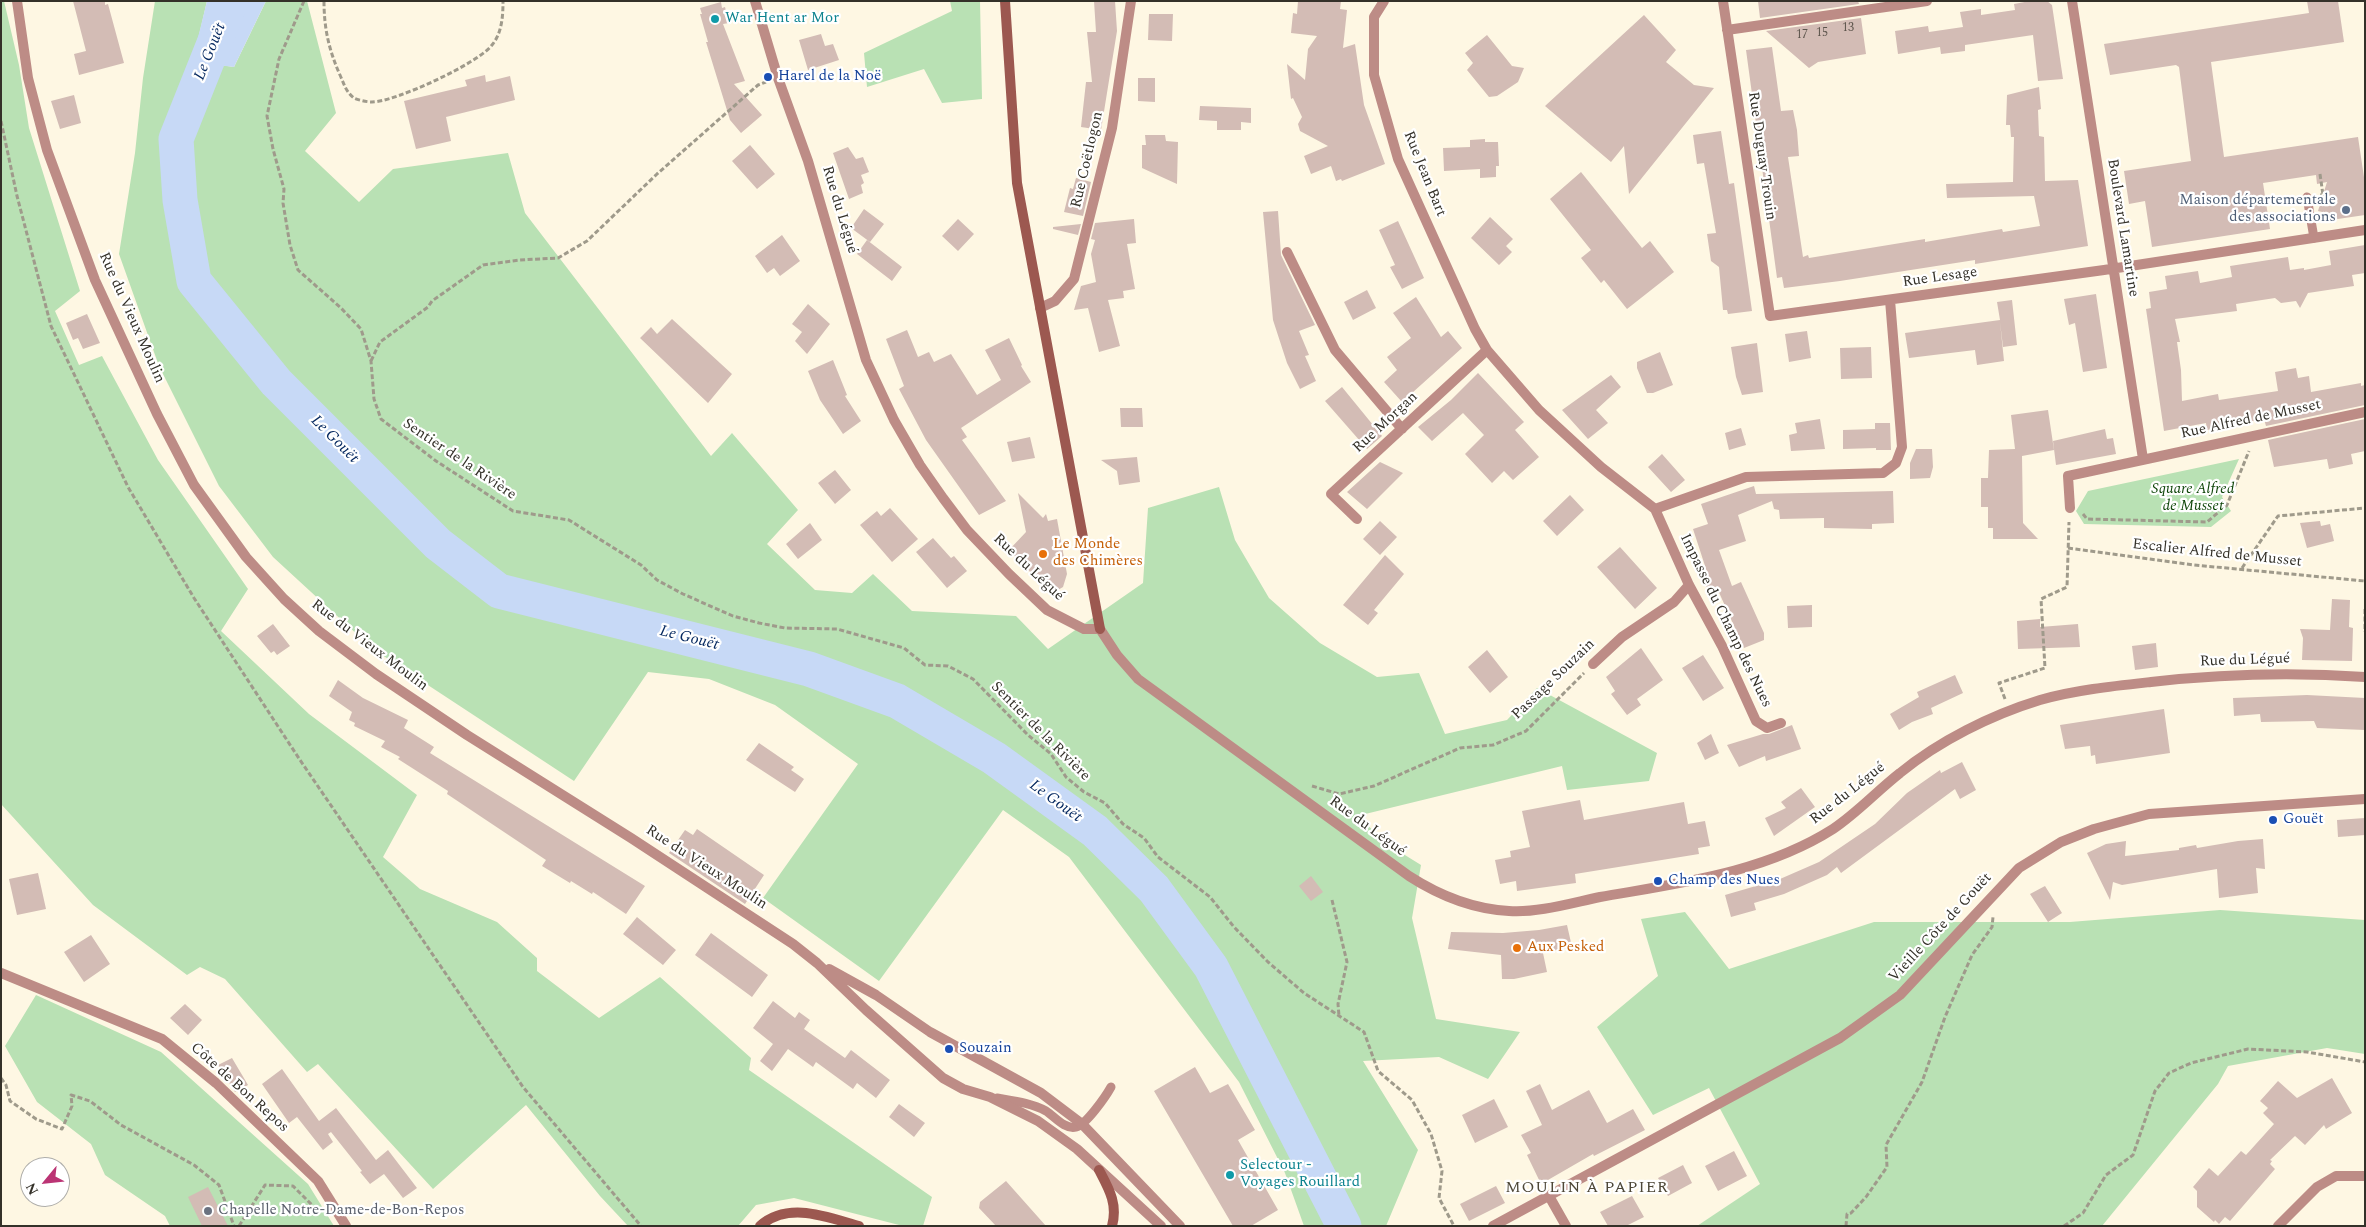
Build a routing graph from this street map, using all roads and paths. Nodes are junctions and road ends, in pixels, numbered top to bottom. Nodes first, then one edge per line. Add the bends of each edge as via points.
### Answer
1 (17, 1) edge
2 (304, 1) edge
3 (324, 1) edge
4 (503, 1) edge
5 (754, 1) edge
6 (1005, 1) edge
7 (1131, 1) edge
8 (1384, 1) edge
9 (1723, 1) edge
10 (1927, 1) edge
11 (2072, 1) edge
12 (1728, 30) junction
13 (778, 78) junction
14 (1, 121) edge
15 (2308, 197) dead end
16 (2365, 230) edge
17 (2314, 238) junction
18 (1287, 252) dead end
19 (2114, 269) junction
20 (1890, 300) junction
21 (1040, 308) junction
22 (1770, 316) joint
23 (1487, 350) junction
24 (371, 361) junction
25 (2365, 412) edge
26 (1402, 429) junction
27 (2256, 434) junction
28 (2143, 459) junction
29 (2069, 495) junction
30 (2070, 508) joint
31 (2365, 508) edge
32 (1655, 509) junction
33 (1357, 519) dead end
34 (2068, 548) junction
35 (2241, 569) junction
36 (2365, 581) edge
37 (1689, 585) junction
38 (2365, 609) edge
39 (1100, 630) junction
40 (2365, 632) edge
41 (1593, 664) joint
42 (2365, 677) edge
43 (2010, 711) junction
44 (1781, 723) dead end
45 (1310, 786) dead end
46 (2365, 799) edge
47 (1988, 898) junction
48 (1332, 900) dead end
49 (817, 963) junction
50 (1, 972) edge
51 (1340, 1016) junction
52 (2365, 1062) edge
53 (1, 1078) edge
54 (1111, 1087) dead end
55 (990, 1097) junction
56 (1082, 1124) junction
57 (1099, 1170) junction
58 (2365, 1176) edge
59 (1549, 1196) junction
60 (319, 1211) dead end
61 (234, 1226) edge
62 (239, 1226) edge
63 (346, 1226) edge
64 (641, 1226) edge
65 (760, 1226) edge
66 (859, 1226) edge
67 (1112, 1226) edge
68 (1161, 1226) edge
69 (1180, 1226) edge
70 (1454, 1226) edge
71 (1494, 1226) edge
72 (1566, 1226) edge
73 (1846, 1226) edge
74 (2064, 1226) edge
75 (2278, 1226) edge

1 - 49 street, Rue du Vieux Moulin via 28,78 47,150 95,280 194,485 246,557 319,631 376,674 746,912
2 - 24 path, Sentier de la Rivière via 279,60 267,116 284,189 282,203 298,270 361,329
3 - 4 path via 329,49 347,92 356,99 373,102 394,97 470,64 484,54 498,35
5 - 13 street, Rue du Légué
6 - 21 main road via 1017,183
7 - 21 street, Rue Coëtlogon via 1112,128 1074,279 1055,301
8 - 23 street, Rue Jean Bart via 1374,17 1374,75 1398,159
9 - 12 street, Rue Duguay Trouin
10 - 12 street
11 - 19 street, Boulevard Lamartine
12 - 22 street, Rue Duguay Trouin
13 - 24 path via 758,85 587,241 558,258 483,265 380,342
13 - 39 street, Rue du Légué via 808,161 866,360 910,449 930,482 967,530 1040,604 1084,629
14 - 64 path via 51,326 128,486 194,598 300,760 518,1079
15 - 17 lane
16 - 17 street, Rue Lesage
17 - 19 street, Rue Lesage
18 - 26 street via 1335,350
19 - 20 street, Rue Lesage
19 - 28 street, Boulevard Lamartine
20 - 22 street, Rue Lesage
20 - 32 street via 1902,447 1896,463 1882,473 1746,477
21 - 39 main road
23 - 26 street, Rue Morgan
23 - 32 street, Rue Jean Bart via 1539,410 1601,467
24 - 51 path, Sentier de la Rivière via 374,399 381,419 436,461 513,511 569,520 641,565 657,580 733,616 785,628 837,630 904,648 925,665 948,666 973,679 1051,754 1066,777 1105,803 1123,824 1144,838 1158,857 1210,897 1268,962 1304,993
25 - 27 street, Rue Alfred de Musset
26 - 33 street, Rue Morgan via 1332,494
27 - 28 street, Rue Alfred de Musset
27 - 29 path via 2227,505 2208,522 2087,519
28 - 29 street, Rue Alfred de Musset via 2068,476
29 - 30 street
30 - 34 path
31 - 35 path via 2278,516
32 - 37 street, Impasse du Champ des Nues
34 - 35 path, Escalier Alfred de Musset
34 - 43 path via 2067,587 2041,599 2045,668 1999,683
35 - 36 path, Escalier Alfred de Musset
37 - 41 street, Passage Souzain via 1674,602 1622,637
37 - 44 street, Impasse du Champ des Nues via 1722,646 1756,721 1767,728
38 - 40 path
39 - 43 street, Rue du Légué via 1138,679 1409,876 1463,904 1511,911 1715,876 1780,856 1835,828 1927,754
41 - 45 path, Passage Souzain via 1526,731 1492,745 1460,748 1374,786 1339,794
42 - 43 street, Rue du Légué via 2288,674 2170,680 2071,693
46 - 47 street, Vieille Côte de Gouët via 2149,814 2061,842 2018,868
47 - 59 street, Vieille Côte de Gouët via 1900,994 1840,1038
47 - 73 path via 1994,908 1992,927 1972,955 1922,1082 1886,1145 1887,1167 1866,1197 1847,1214
48 - 51 path via 1347,962 1338,1004
49 - 55 street, Rue du Vieux Moulin via 943,1078 963,1089
49 - 56 street, Rue du Vieux Moulin via 876,995 930,1032 1041,1093
50 - 63 street, Côte de Bon Repos via 162,1039 216,1083 318,1181
51 - 70 path, Sentier de la Rivière via 1364,1032 1378,1071 1412,1100 1431,1134 1442,1171 1439,1198
52 - 74 path via 2307,1052 2248,1049 2198,1061 2169,1073 2156,1091 2133,1155 2106,1175 2083,1213
53 - 61 path via 10,1100 36,1119 62,1129 72,1106 71,1095 90,1101 121,1125 194,1165 219,1185
54 - 56 lane via 1105,1099
55 - 56 lane, Rue du Vieux Moulin via 1035,1106 1068,1127 1076,1128
55 - 57 street, Rue du Vieux Moulin via 1038,1121 1077,1149
56 - 69 street, Rue du Vieux Moulin
57 - 67 main road via 1114,1200
57 - 68 street, Rue du Vieux Moulin
58 - 75 street via 2336,1176 2317,1187
59 - 71 street, Vieille Côte de Gouët
59 - 72 street
60 - 62 path via 293,1186 265,1185
65 - 66 main road via 786,1212 807,1213

